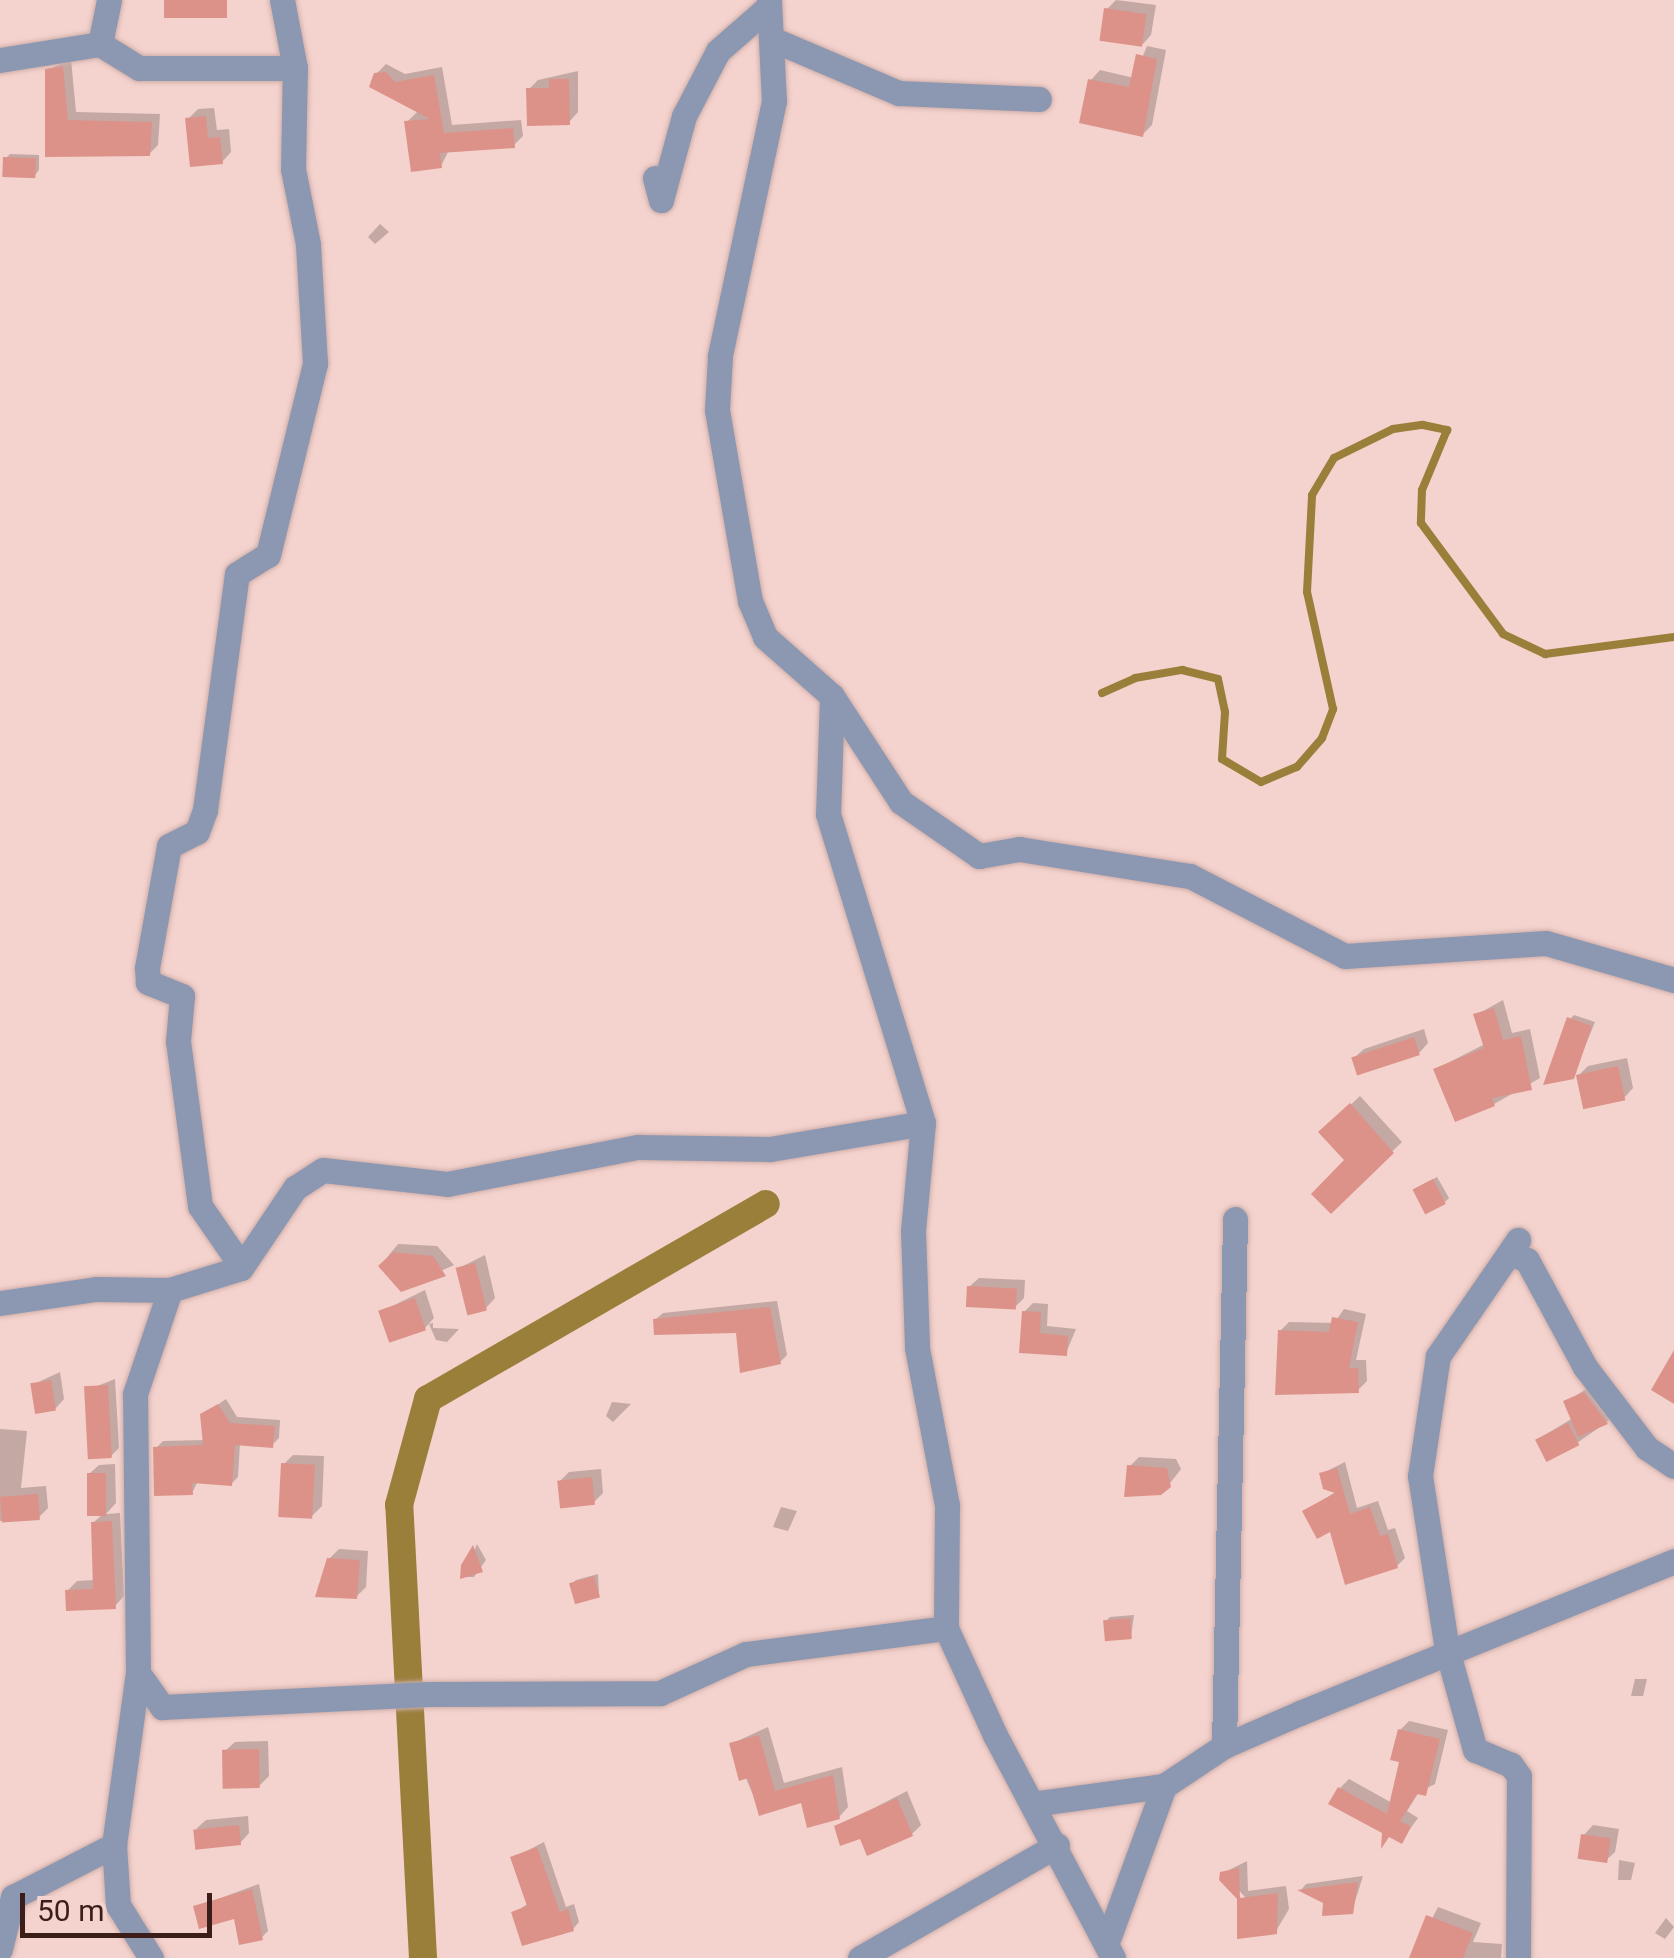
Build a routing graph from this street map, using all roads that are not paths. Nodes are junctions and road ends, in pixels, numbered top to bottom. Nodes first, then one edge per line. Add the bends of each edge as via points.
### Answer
1 (109, 0) edge
2 (282, 0) edge
3 (768, 4) edge
4 (774, 40) junction
5 (100, 44) junction
6 (0, 60) edge
7 (296, 68) junction
8 (1040, 99) dead end
9 (656, 178) dead end
10 (832, 696) junction
11 (1674, 980) edge
12 (923, 1123) junction
13 (1236, 1218) dead end
14 (240, 1264) junction
15 (170, 1290) junction
16 (0, 1303) edge
17 (1674, 1466) edge
18 (1674, 1561) edge
19 (946, 1628) junction
20 (1447, 1650) junction
21 (138, 1674) junction
22 (1224, 1746) junction
23 (1164, 1786) junction
24 (1032, 1804) junction
25 (114, 1845) junction
26 (1057, 1846) junction
27 (0, 1949) edge
28 (1110, 1950) edge
29 (150, 1958) edge
30 (860, 1958) edge
31 (1518, 1958) edge

1 - 5 street
2 - 7 street
3 - 4 street
3 - 9 street via 718,51 684,116 661,200
4 - 8 street via 899,93
4 - 10 street via 770,133 720,356 717,410 750,601 765,637
5 - 6 street
5 - 7 street via 139,68
7 - 14 street via 292,169 308,244 315,363 268,555 237,574 205,810 197,832 169,846 146,968 148,982 182,996 178,1042 200,1206
10 - 11 street via 901,802 979,856 1019,849 1190,876 1345,956 1546,944
10 - 12 street via 828,814
12 - 14 street via 770,1149 638,1147 435,1185 323,1170 295,1188
12 - 19 street via 913,1232 916,1348 947,1506
13 - 22 street
14 - 15 street
15 - 16 street via 96,1288
15 - 21 street via 135,1394
17 - 20 street via 1648,1448 1585,1368 1527,1260 1512,1254 1518,1240 1430,1376 1420,1499
18 - 20 street
19 - 21 street via 746,1654 660,1693 429,1694 162,1707
19 - 24 street
20 - 22 street
20 - 31 street via 1475,1750 1511,1764 1519,1776
21 - 25 street
22 - 23 street
23 - 24 street
23 - 28 street
24 - 26 street
25 - 27 street via 13,1897
25 - 29 street via 118,1905
26 - 28 street
26 - 30 street

